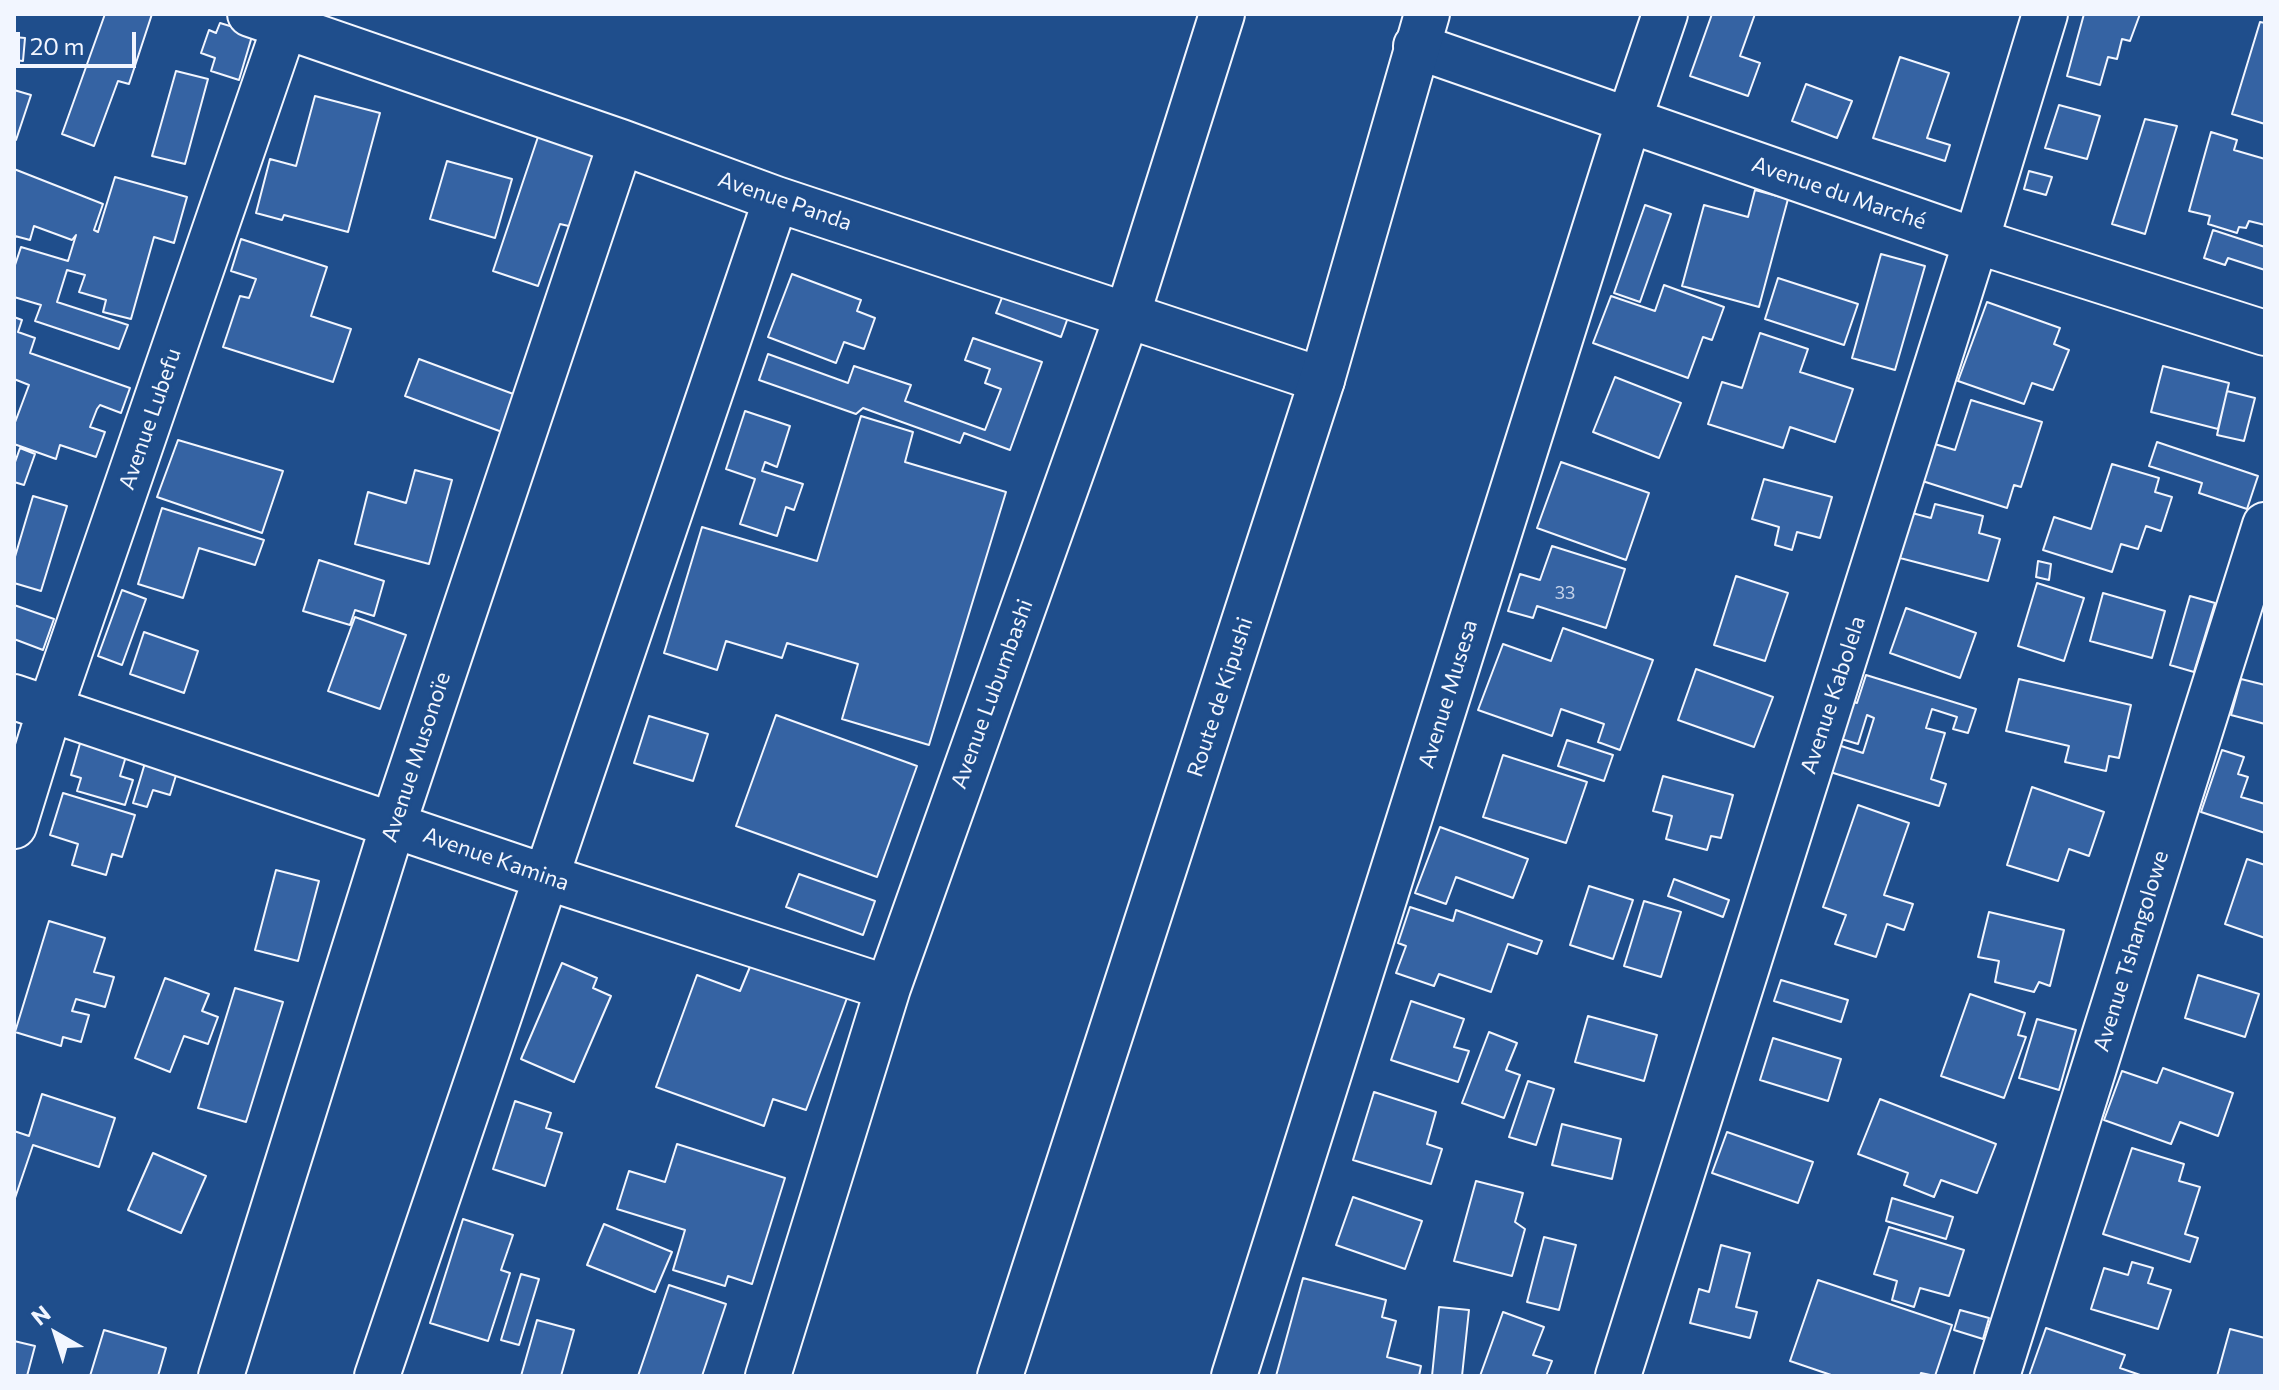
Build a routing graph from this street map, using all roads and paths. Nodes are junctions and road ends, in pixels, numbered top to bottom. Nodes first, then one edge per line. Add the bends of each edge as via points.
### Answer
1 (1222, 14) edge
2 (1665, 14) edge
3 (2045, 14) edge
4 (274, 18) edge
5 (1421, 30) edge
6 (1629, 120) junction
7 (621, 142) junction
8 (776, 199) junction
9 (1976, 241) junction
10 (1127, 316) junction
11 (2265, 333) edge
12 (1322, 380) junction
13 (2265, 525) edge
14 (32, 703) edge
15 (393, 825) junction
16 (14, 826) edge
17 (546, 877) junction
18 (888, 988) junction
19 (1630, 1373) edge
20 (221, 1376) edge
21 (377, 1376) edge
22 (768, 1376) edge
23 (1000, 1376) edge
24 (1234, 1376) edge
25 (1997, 1376) edge

1 - 10 main road, Avenue Lubumbashi
2 - 6 main road, Avenue Musesa
3 - 9 main road, Avenue Kabolela
4 - 7 main road, Avenue Panda
4 - 14 main road, Avenue Lubefu
5 - 6 main road, Avenue du Marché
5 - 12 main road, Route de Kipushi
6 - 9 main road, Avenue du Marché
6 - 24 main road, Avenue Musesa
7 - 8 main road, Avenue Panda
7 - 15 main road, Avenue Musonoïe
8 - 10 main road, Avenue Panda
8 - 17 main road
9 - 11 main road, Avenue du Marché
9 - 19 main road, Avenue Kabolela
10 - 12 main road, Avenue Panda
10 - 18 main road, Avenue Lubumbashi
12 - 23 main road, Route de Kipushi
13 - 25 main road, Avenue Tshangolowe
14 - 15 main road, Avenue Kamina
14 - 16 main road, Avenue Lubefu
15 - 17 main road, Avenue Kamina
15 - 20 main road, Avenue Musonoïe
17 - 18 main road, Avenue Kamina
17 - 21 main road
18 - 22 main road, Avenue Lubumbashi

